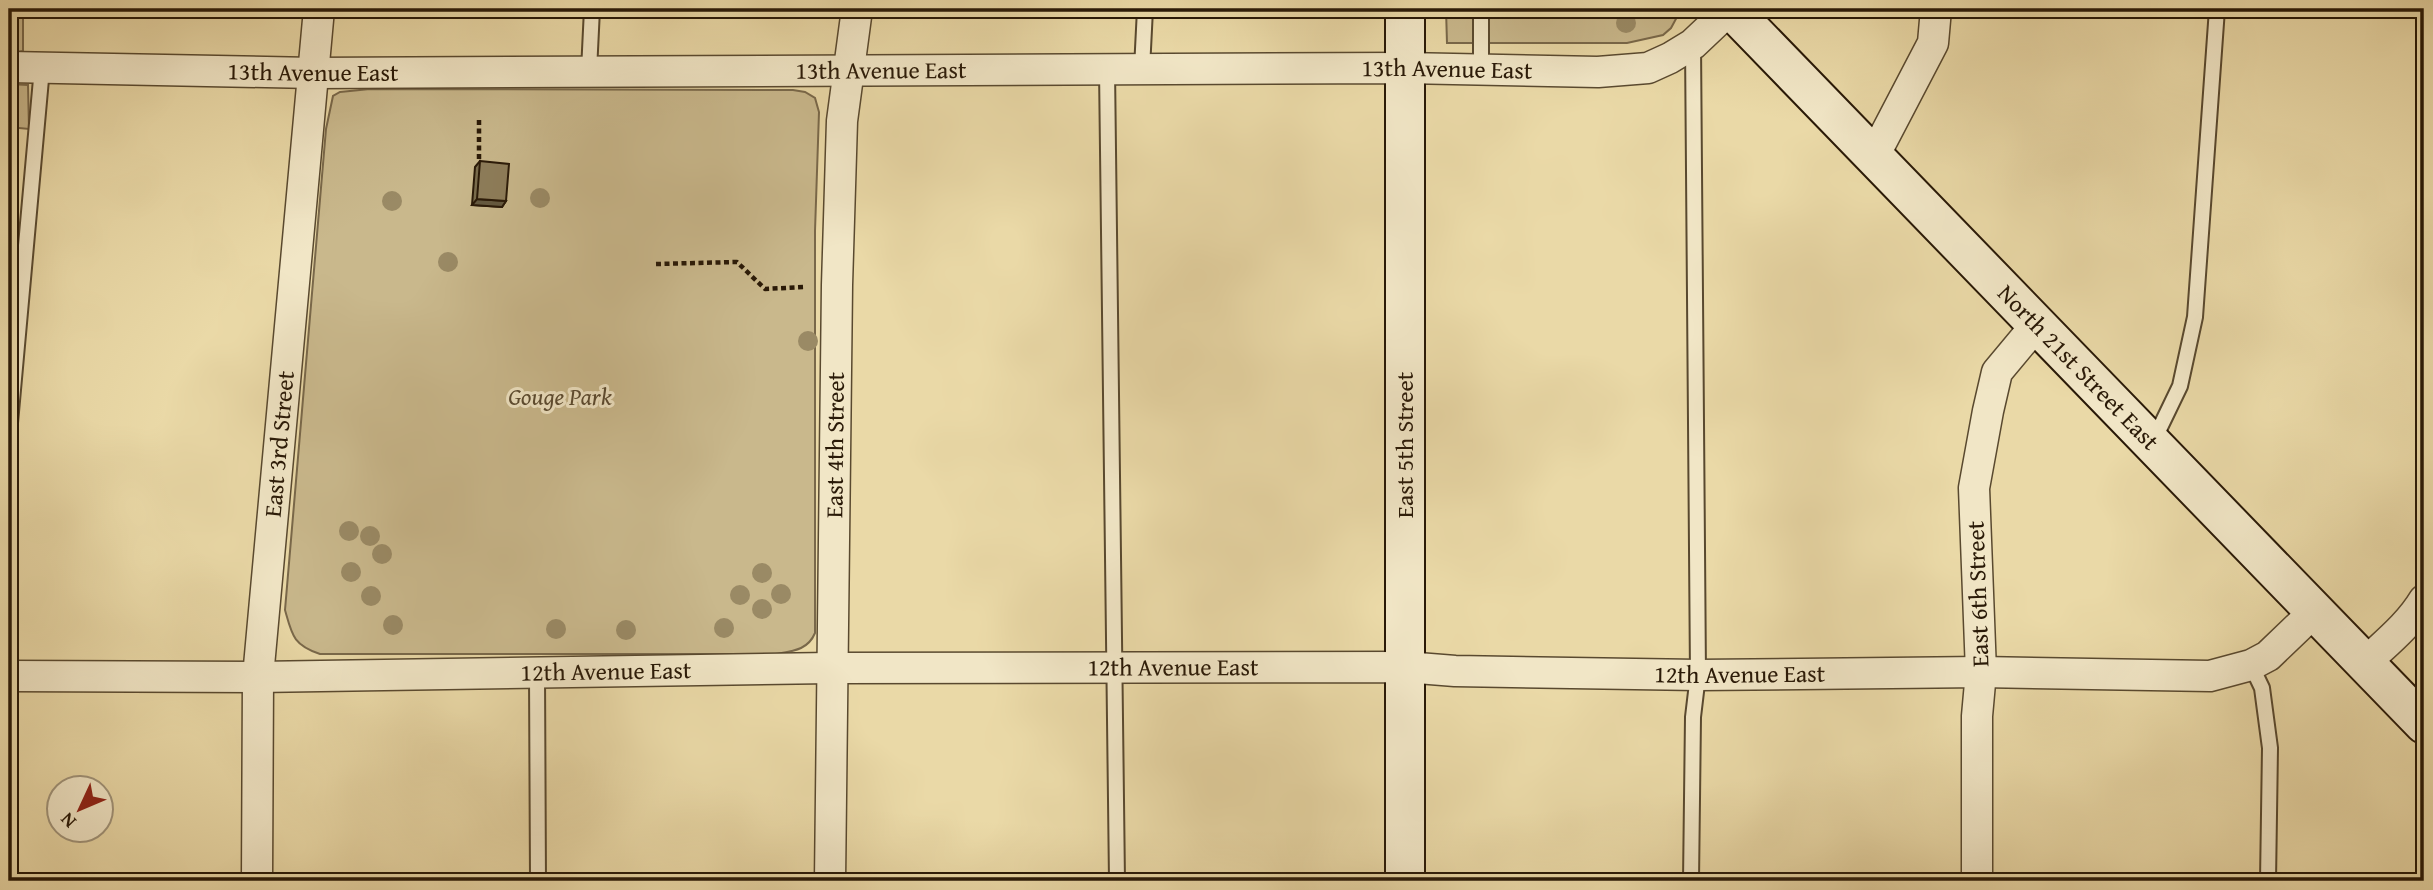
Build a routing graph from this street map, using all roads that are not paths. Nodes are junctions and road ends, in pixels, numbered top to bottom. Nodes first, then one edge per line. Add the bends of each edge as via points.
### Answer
1 (319, 9) edge
2 (592, 9) edge
3 (857, 9) edge
4 (1145, 9) edge
5 (1405, 9) edge
6 (1482, 9) edge
7 (1731, 9) edge
8 (1936, 9) edge
9 (2217, 9) edge
10 (1693, 44) junction
11 (9, 67) edge
12 (42, 68) junction
13 (1405, 68) junction
14 (1107, 69) junction
15 (1142, 69) junction
16 (1481, 70) junction
17 (589, 71) junction
18 (849, 71) junction
19 (313, 73) junction
20 (1874, 156) junction
21 (2037, 324) junction
22 (9, 434) edge
23 (2152, 443) junction
24 (2424, 600) edge
25 (2315, 611) junction
26 (2365, 663) junction
27 (2251, 665) junction
28 (1116, 667) junction
29 (1405, 667) junction
30 (831, 668) junction
31 (1981, 672) junction
32 (537, 674) junction
33 (1698, 675) junction
34 (9, 676) edge
35 (258, 677) junction
36 (2424, 724) edge
37 (257, 881) edge
38 (538, 881) edge
39 (830, 881) edge
40 (1118, 881) edge
41 (1405, 881) edge
42 (1691, 881) edge
43 (1977, 881) edge
44 (2268, 881) edge

1 - 19 street, East 3rd Street
2 - 17 lane
3 - 18 street, East 4th Street
4 - 15 lane
5 - 13 street, East 5th Street
6 - 16 lane
7 - 10 street, 13th Avenue East
7 - 20 street, North 21st Street East
8 - 20 street via 1933,44
9 - 23 lane via 2195,317 2180,386
10 - 16 street, 13th Avenue East via 1648,68 1624,71
10 - 33 lane
11 - 12 street, 13th Avenue East
12 - 19 street, 13th Avenue East
12 - 22 lane
13 - 15 street, 13th Avenue East
13 - 16 street, 13th Avenue East
13 - 29 street, East 5th Street
14 - 15 street, 13th Avenue East
14 - 18 street, 13th Avenue East
14 - 28 lane
17 - 18 street, 13th Avenue East
17 - 19 street, 13th Avenue East
18 - 30 street, East 4th Street via 842,121 837,285
19 - 35 street, East 3rd Street
20 - 21 street, North 21st Street East
21 - 23 street, North 21st Street East
21 - 31 street, East 6th Street via 1997,372 1975,488
23 - 25 street, North 21st Street East
24 - 26 street via 2402,629
25 - 26 street, North 21st Street East
25 - 27 street, 12th Avenue East via 2268,656
26 - 36 street, North 21st Street East
27 - 31 street, 12th Avenue East via 2210,676
27 - 44 lane via 2266,703 2270,748
28 - 29 street, 12th Avenue East
28 - 30 street, 12th Avenue East
28 - 40 lane
29 - 33 street, 12th Avenue East
29 - 41 street, East 5th Street
30 - 32 street, 12th Avenue East
30 - 39 street, East 4th Street
31 - 33 street, 12th Avenue East
31 - 43 street, East 6th Street
32 - 35 street, 12th Avenue East
32 - 38 lane
33 - 42 lane via 1693,717
34 - 35 street, 12th Avenue East
35 - 37 street, East 3rd Street

